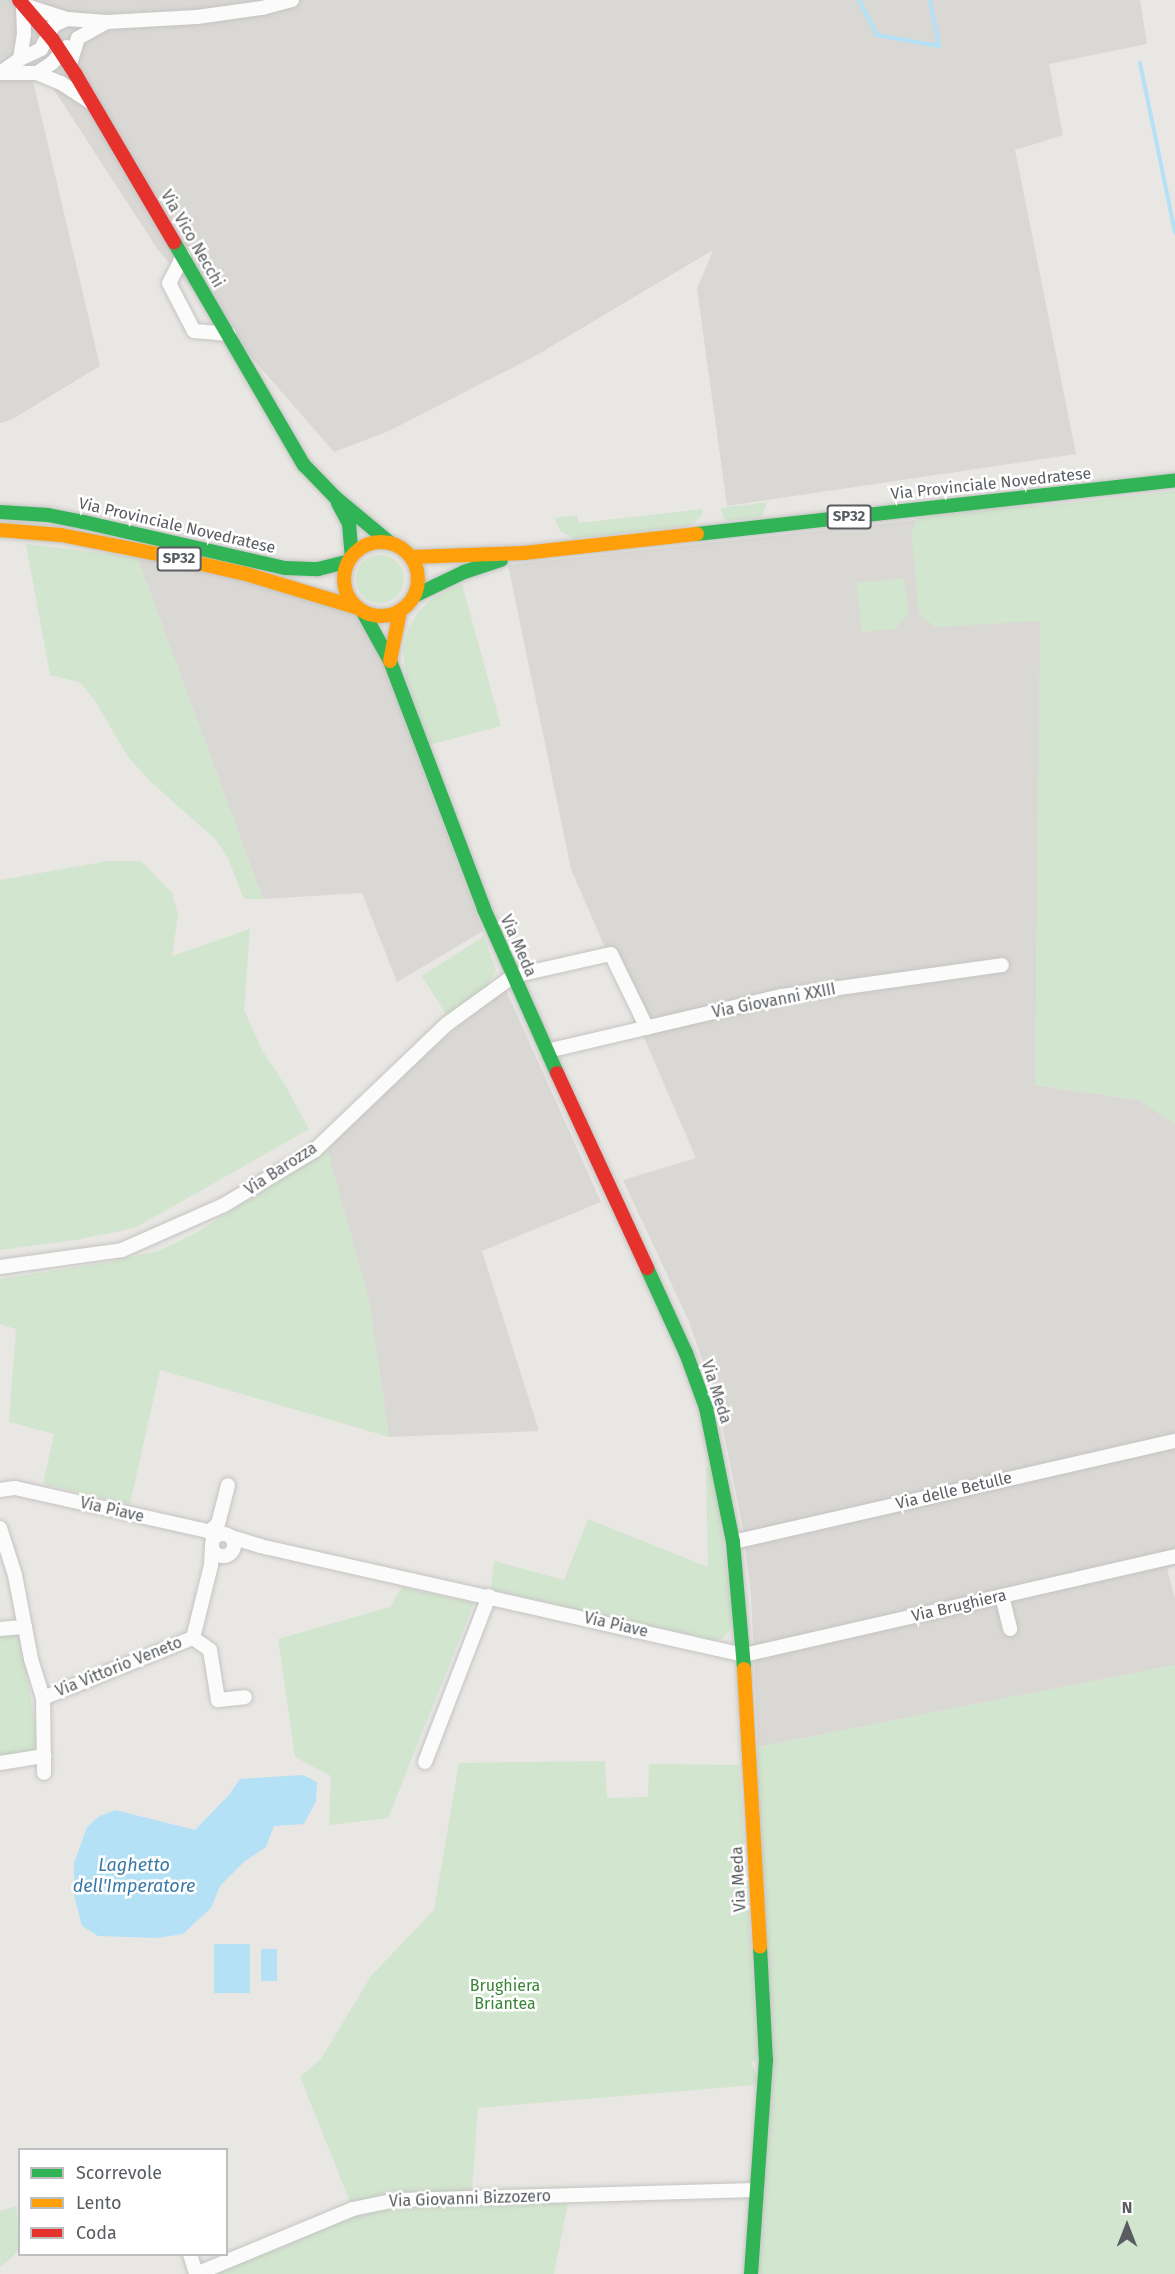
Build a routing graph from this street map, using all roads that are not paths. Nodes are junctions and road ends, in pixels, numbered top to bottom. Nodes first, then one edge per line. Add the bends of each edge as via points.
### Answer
1 (292, 0) edge
2 (21, 3) edge
3 (67, 19) junction
4 (107, 22) junction
5 (48, 34) junction
6 (78, 38) junction
7 (41, 49) junction
8 (61, 52) junction
9 (20, 59) junction
10 (70, 64) junction
11 (0, 73) edge
12 (37, 73) junction
13 (94, 104) junction
14 (183, 256) junction
15 (229, 334) junction
16 (1175, 480) edge
17 (335, 496) junction
18 (0, 512) edge
19 (0, 530) edge
20 (390, 543) junction
21 (524, 553) junction
22 (411, 557) junction
23 (350, 559) junction
24 (414, 596) junction
25 (359, 609) junction
26 (400, 611) junction
27 (390, 661) junction
28 (1002, 965) dead end
29 (513, 976) junction
30 (647, 1028) junction
31 (547, 1051) junction
32 (0, 1267) edge
33 (1175, 1441) edge
34 (228, 1485) dead end
35 (0, 1490) edge
36 (0, 1528) edge
37 (733, 1542) junction
38 (219, 1546) junction
39 (1175, 1556) edge
40 (489, 1596) junction
41 (1002, 1596) junction
42 (25, 1627) junction
43 (0, 1629) edge
44 (1010, 1629) dead end
45 (193, 1638) junction
46 (744, 1655) junction
47 (245, 1697) dead end
48 (43, 1698) junction
49 (44, 1756) junction
50 (425, 1762) dead end
51 (0, 1763) edge
52 (44, 1773) dead end
53 (757, 2190) junction
54 (191, 2256) edge
55 (196, 2274) edge
56 (750, 2274) edge

1 - 4 street via 197,17
2 - 3 street
2 - 5 street, Via Vico Necchi
2 - 9 street via 24,34
3 - 4 street
3 - 5 street via 54,25
4 - 6 street
5 - 7 street
5 - 8 street, Via Vico Necchi
6 - 8 street
6 - 10 street
7 - 8 street
7 - 9 street
8 - 10 street, Via Vico Necchi
8 - 12 street
9 - 11 street
10 - 13 street, Via Vico Necchi
11 - 12 street
12 - 13 street
13 - 14 street, Via Vico Necchi
14 - 15 street, Via Vico Necchi
14 - 15 street via 169,283 194,331
15 - 17 street, Via Vico Necchi via 304,465
16 - 21 street, Via Provinciale Novedratese / SP32
17 - 20 street, Via Vico Necchi
17 - 23 street, Via Vico Necchi via 349,524
18 - 23 street, Via Provinciale Novedratese / SP32 via 84,522 285,568 318,569
19 - 25 street, Via Provinciale Novedratese / SP32 via 61,535 153,553 246,574
20 - 22 street
20 - 23 street via 371,543
21 - 22 street, Via Provinciale Novedratese / SP32
21 - 24 street, Via Provinciale Novedratese / SP32 via 464,572
22 - 24 street via 417,572
23 - 25 street via 344,585
24 - 26 street
25 - 26 street via 381,616
25 - 27 street, Via Meda
26 - 27 street
27 - 29 street, Via Meda
28 - 30 street, Via Giovanni XXIII via 782,996
29 - 30 street via 614,953
29 - 31 street, Via Meda
29 - 32 street, Via Barozza via 447,1024 315,1150 224,1205 122,1250
30 - 31 street, Via Giovanni XXIII
31 - 37 street, Via Meda via 686,1353 706,1408
33 - 37 street, Via delle Betulle
34 - 38 street, Via Vittorio Veneto via 218,1524
35 - 38 street, Via Piave via 15,1488
36 - 42 street via 15,1575
37 - 46 street, Via Meda
38 - 40 street, Via Piave via 247,1542
38 - 45 street, Via Vittorio Veneto
39 - 41 street, Via Brughiera
40 - 46 street, Via Piave
40 - 50 street
41 - 44 street
41 - 46 street, Via Brughiera
42 - 43 street
42 - 48 street
45 - 47 street via 210,1650 218,1700
45 - 48 street, Via Vittorio Veneto
46 - 53 street, Via Meda via 766,2061
48 - 49 street
49 - 51 street
49 - 52 street
53 - 55 street, Via Giovanni Bizzozero via 396,2200 353,2209
53 - 56 street, Via Meda
54 - 55 street

